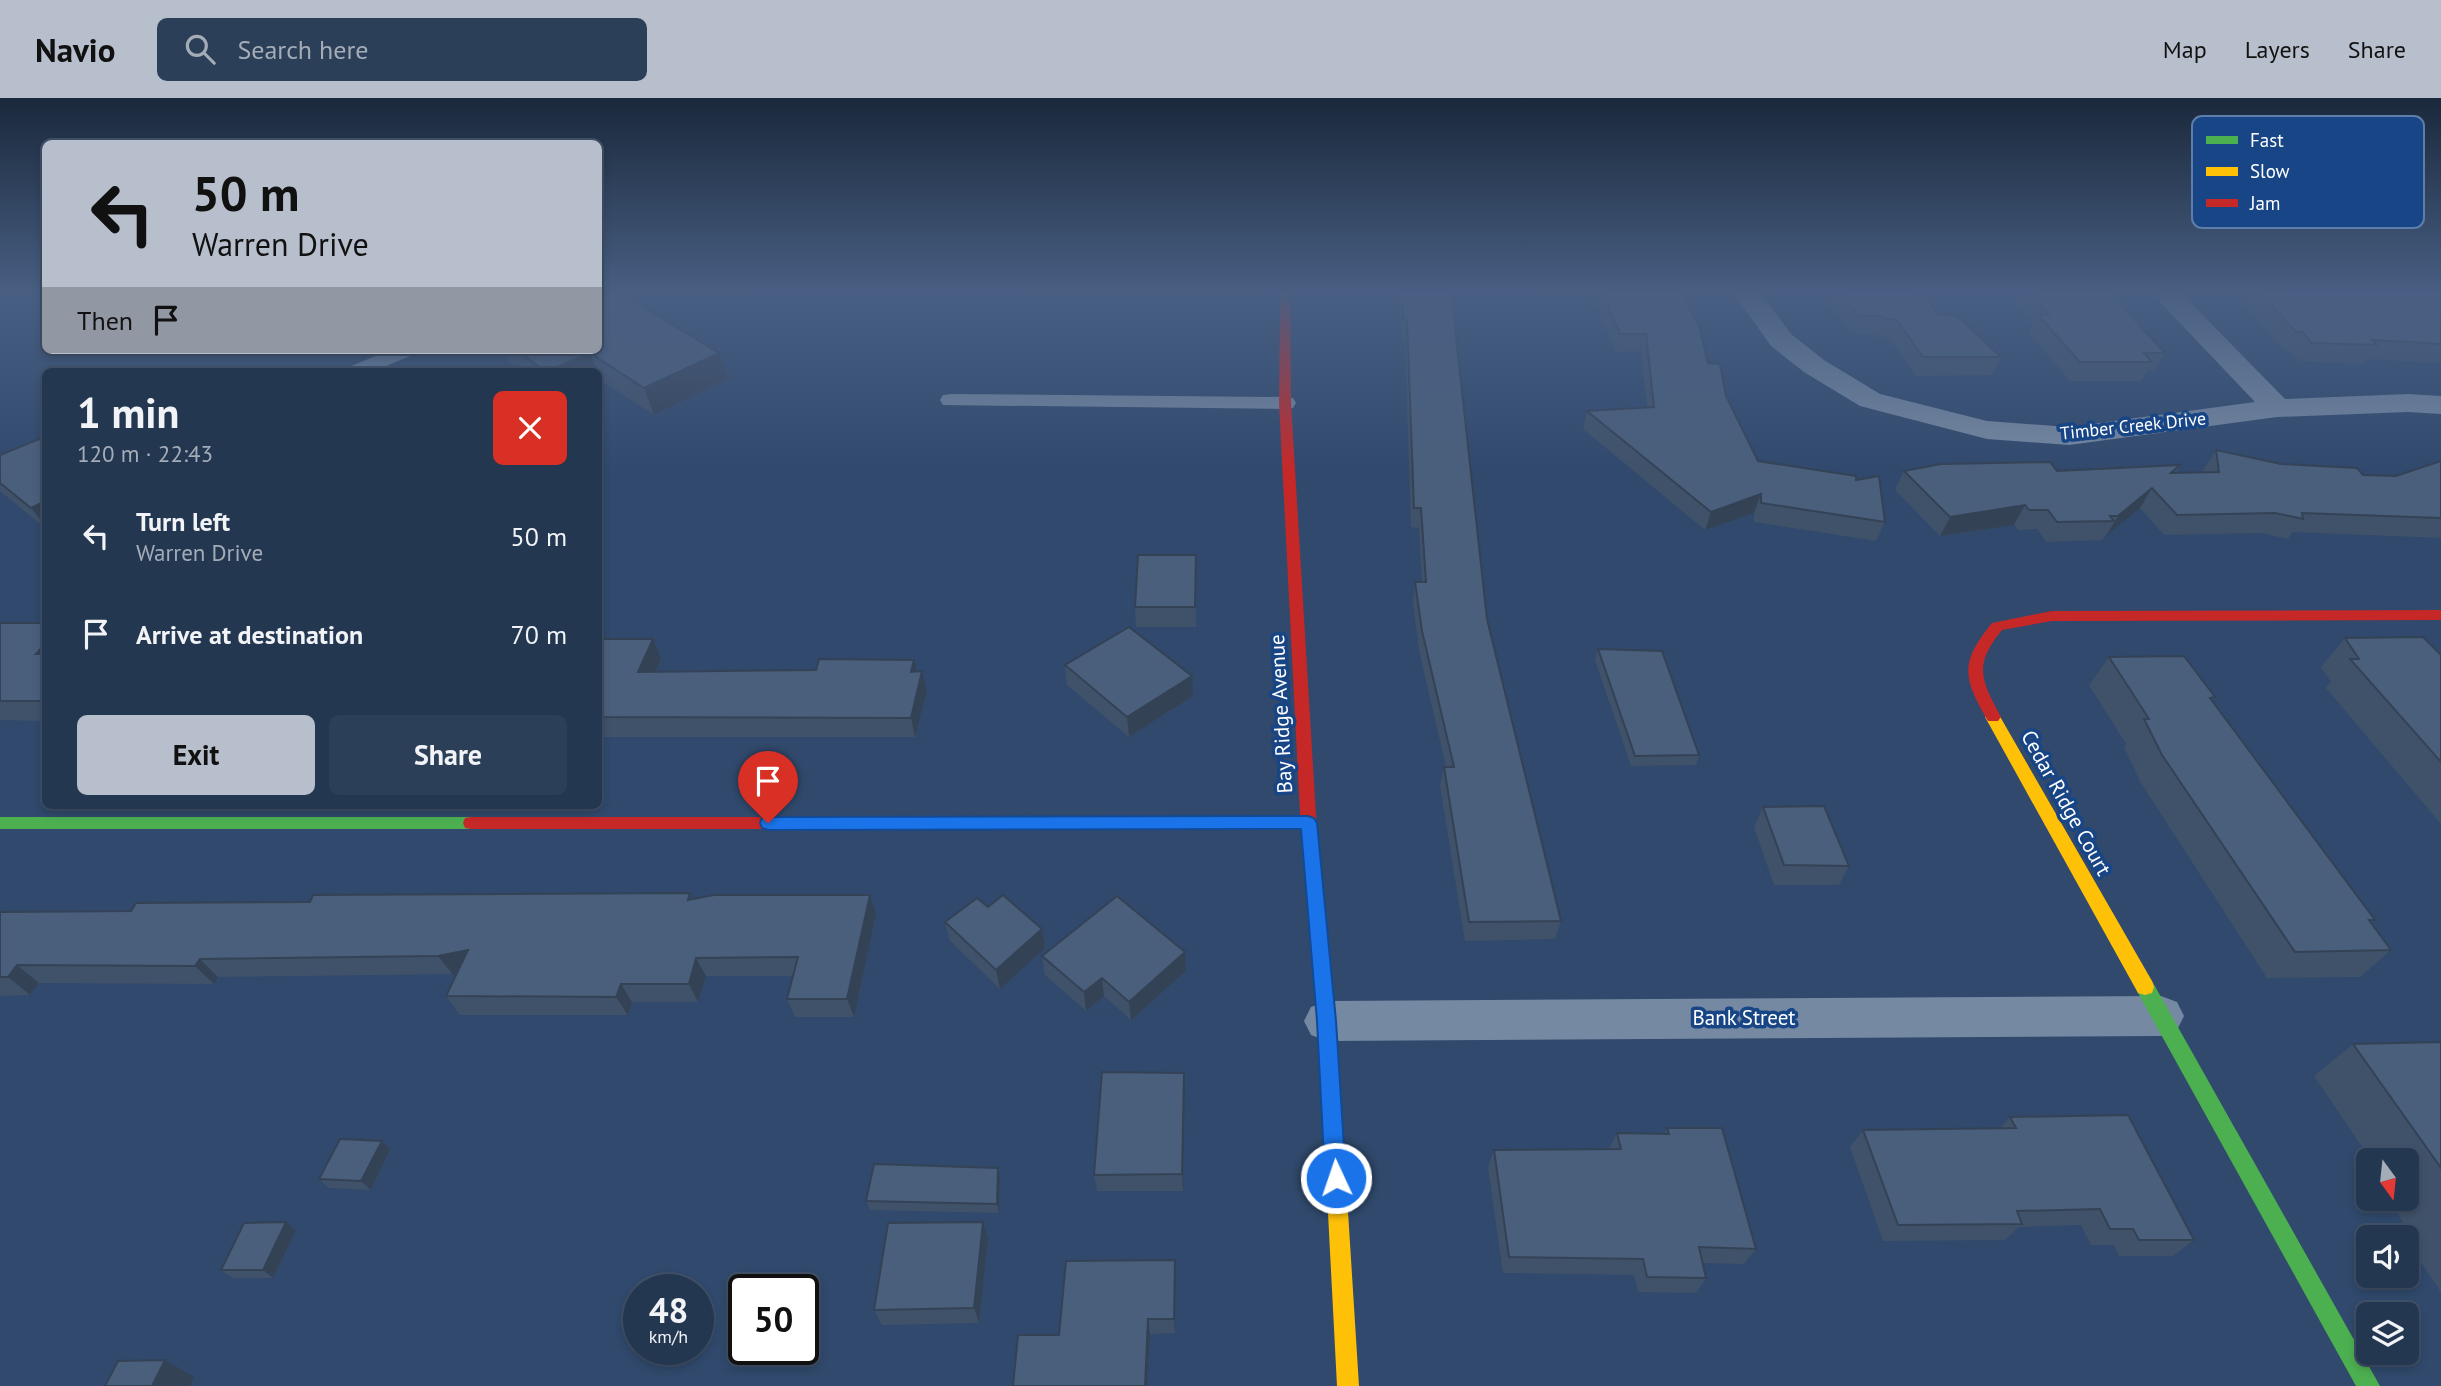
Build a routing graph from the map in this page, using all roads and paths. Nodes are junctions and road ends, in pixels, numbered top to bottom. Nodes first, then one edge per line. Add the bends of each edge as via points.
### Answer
1 (1285, 351) edge
2 (1795, 351) edge
3 (2222, 351) edge
4 (398, 354) edge
5 (363, 368) edge
6 (951, 400) dead end
7 (1285, 403) junction
8 (2441, 405) edge
9 (2277, 408) junction
10 (2441, 615) edge
11 (0, 823) edge
12 (1308, 823) junction
13 (2161, 1016) junction
14 (1327, 1021) junction
15 (1348, 1386) edge
16 (2369, 1386) edge

1 - 7 street, Bay Ridge Avenue
2 - 9 street, Timber Creek Drive via 1870,400 1987,430 2069,436
3 - 9 street
4 - 5 lane
6 - 7 lane
7 - 12 street, Bay Ridge Avenue
8 - 9 street, Timber Creek Drive
10 - 13 street, Cedar Ridge Court via 2052,616 1997,626 1979,648 1975,684
11 - 12 street
12 - 14 street, Bay Ridge Avenue
13 - 14 street, Bank Street
13 - 16 street, Cedar Ridge Court
14 - 15 street, Bay Ridge Avenue

